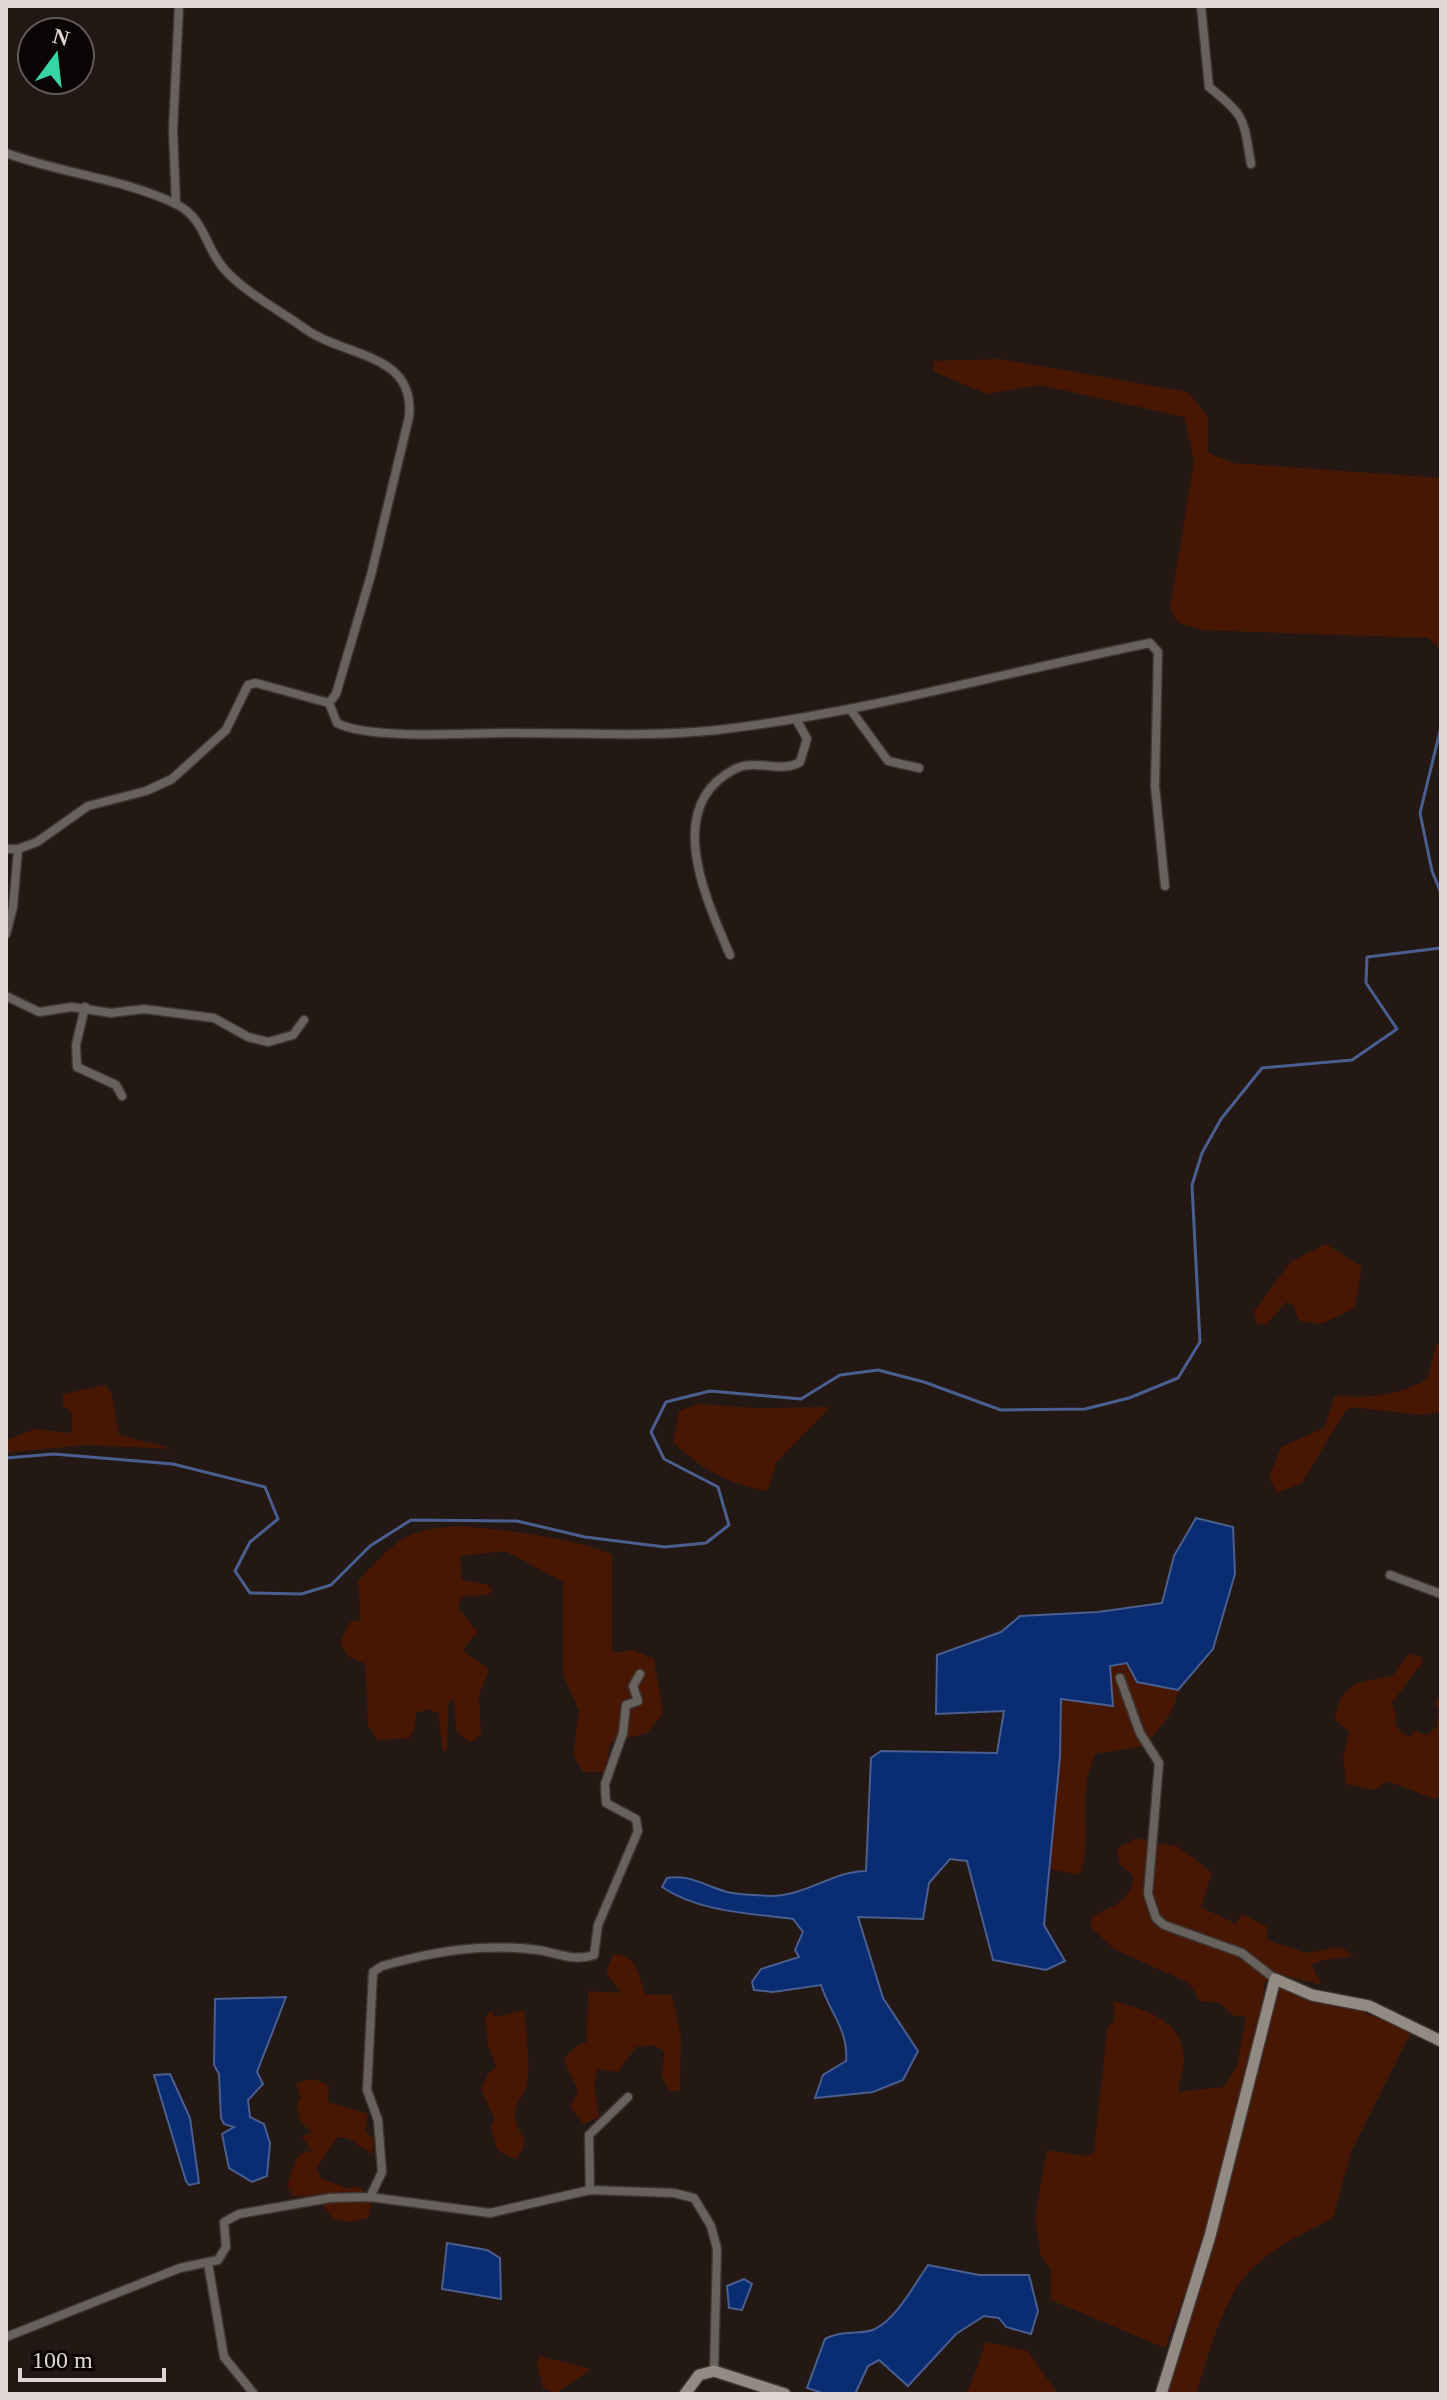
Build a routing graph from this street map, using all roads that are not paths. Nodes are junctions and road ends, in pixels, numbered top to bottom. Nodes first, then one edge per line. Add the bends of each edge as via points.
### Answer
1 (179, 6) edge
2 (1201, 6) edge
3 (6, 153) edge
4 (1251, 164) dead end
5 (176, 204) junction
6 (329, 703) junction
7 (850, 709) junction
8 (796, 719) junction
9 (919, 768) dead end
10 (6, 849) edge
11 (18, 849) junction
12 (1165, 886) dead end
13 (6, 934) edge
14 (730, 955) dead end
15 (6, 996) edge
16 (85, 1007) junction
17 (304, 1020) dead end
18 (122, 1096) dead end
19 (1390, 1575) dead end
20 (1441, 1594) edge
21 (640, 1674) dead end
22 (1120, 1678) dead end
23 (1275, 1979) junction
24 (1441, 2041) edge
25 (628, 2097) dead end
26 (590, 2190) junction
27 (370, 2197) junction
28 (208, 2263) junction
29 (6, 2337) edge
30 (714, 2371) junction
31 (254, 2394) edge
32 (685, 2394) edge
33 (785, 2394) edge
34 (1161, 2394) edge

1 - 5 street via 173,130
2 - 4 street via 1209,87 1245,124
3 - 5 street via 139,188
5 - 6 street via 201,223 226,271 319,339 385,362 400,374 410,397 364,603
6 - 8 street via 334,719 343,726 409,733 694,732
6 - 11 street via 268,684 248,685 226,730 172,779 88,806
7 - 8 street
7 - 9 street via 888,761
7 - 12 street via 1150,643 1155,646 1156,821
8 - 14 street via 807,739 800,762 790,768 735,768 710,788 695,812 705,897
10 - 11 street
11 - 13 street
15 - 16 street via 39,1012
16 - 17 street via 214,1018 268,1042 293,1035
16 - 18 street via 77,1067 116,1085
19 - 20 street
21 - 27 street via 633,1686 638,1701 626,1705 623,1733 604,1789 606,1803 636,1819 638,1831 602,1914 594,1955 569,1958 538,1950 450,1949 373,1972 367,2090 378,2120 382,2172
22 - 23 street via 1140,1733 1159,1763 1148,1886 1156,1918 1242,1953
23 - 24 street via 1312,1995 1369,2006
23 - 34 street via 1210,2236
25 - 26 street via 589,2135
26 - 27 street via 490,2213
26 - 30 street via 674,2193 700,2203 717,2249
27 - 28 street via 319,2200 226,2219 225,2253
28 - 29 street via 180,2268
28 - 31 street via 224,2357
30 - 32 street via 699,2375
30 - 33 street

